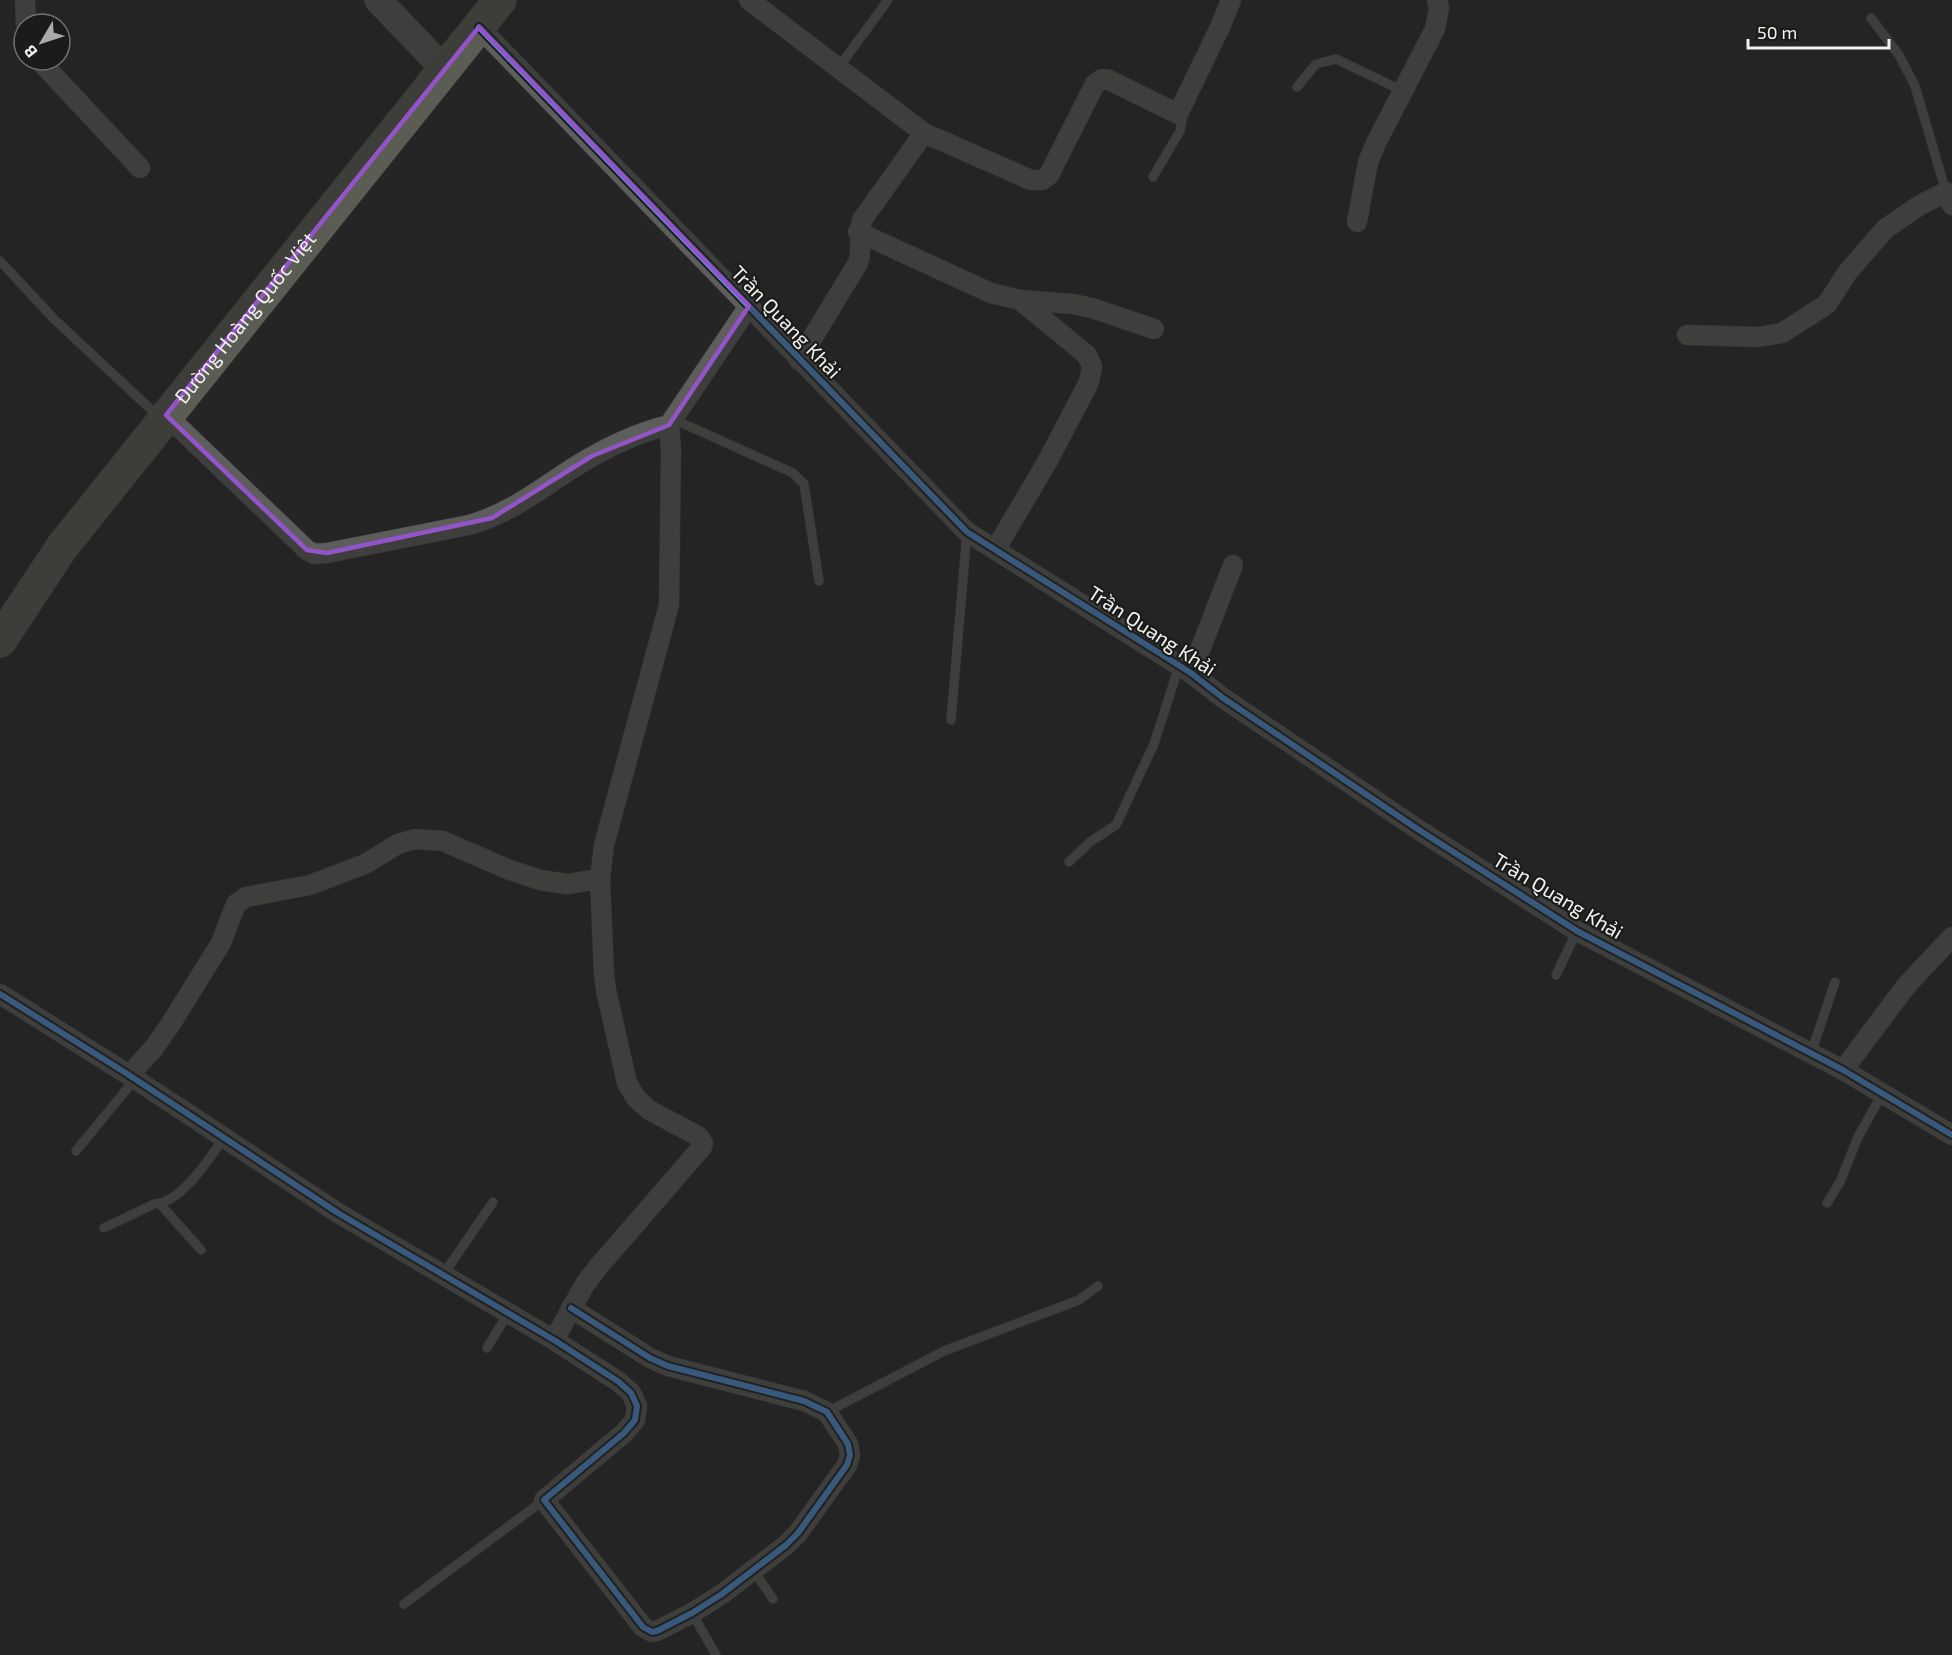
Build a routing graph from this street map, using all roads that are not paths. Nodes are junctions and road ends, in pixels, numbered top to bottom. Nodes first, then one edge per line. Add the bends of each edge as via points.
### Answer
1 (378, 0) edge
2 (500, 0) edge
3 (749, 0) edge
4 (888, 0) edge
5 (1231, 0) edge
6 (1441, 3) edge
7 (1871, 18) dead end
8 (479, 27) junction
9 (839, 68) junction
10 (444, 69) junction
11 (50, 72) edge
12 (1297, 87) dead end
13 (1403, 90) junction
14 (1178, 114) junction
15 (924, 133) junction
16 (140, 168) dead end
17 (1153, 177) dead end
18 (1949, 198) edge
19 (1357, 222) dead end
20 (858, 232) junction
21 (0, 261) edge
22 (1020, 300) junction
23 (749, 306) junction
24 (1154, 329) dead end
25 (1687, 334) dead end
26 (799, 360) junction
27 (164, 417) junction
28 (671, 422) junction
29 (967, 532) junction
30 (995, 550) junction
31 (1233, 565) dead end
32 (819, 581) dead end
33 (0, 641) edge
34 (1185, 670) junction
35 (951, 720) dead end
36 (1069, 862) dead end
37 (600, 879) junction
38 (1577, 931) junction
39 (1952, 937) edge
40 (1556, 975) dead end
41 (1835, 982) dead end
42 (0, 994) edge
43 (1811, 1053) junction
44 (1843, 1070) junction
45 (132, 1077) junction
46 (1882, 1094) junction
47 (1952, 1135) edge
48 (224, 1138) junction
49 (76, 1151) dead end
50 (493, 1202) dead end
51 (1827, 1203) dead end
52 (160, 1204) junction
53 (104, 1228) dead end
54 (201, 1250) dead end
55 (443, 1275) junction
56 (1098, 1286) dead end
57 (571, 1308) junction
58 (508, 1313) junction
59 (554, 1340) junction
60 (487, 1348) dead end
61 (827, 1412) junction
62 (544, 1500) junction
63 (753, 1570) junction
64 (773, 1599) dead end
65 (404, 1604) dead end
66 (692, 1613) junction
67 (716, 1655) edge

1 - 10 main road
2 - 8 highway, Đường Hoàng Quốc Việt
3 - 9 street
4 - 9 lane
5 - 14 street
6 - 13 street via 1435,29
7 - 18 lane via 1899,55 1915,86
8 - 10 highway, Đường Hoàng Quốc Việt
8 - 23 street, Trần Quang Khải
9 - 15 street
10 - 27 highway, Đường Hoàng Quốc Việt
11 - 16 street
12 - 13 lane via 1316,64 1336,59
13 - 19 street via 1368,162
14 - 15 street via 1102,79 1095,84 1049,175 1042,180 1031,180
14 - 17 lane via 1182,121 1180,131
15 - 20 street via 862,220
18 - 25 street via 1920,205 1886,229 1847,273 1827,304 1782,333 1758,337
20 - 22 street via 991,293
20 - 26 street via 862,251 858,263
21 - 27 lane via 54,320
22 - 24 street via 1092,308
22 - 30 street via 1087,355 1092,366 1089,382 1046,464
23 - 26 street, Trần Quang Khải
23 - 28 street
26 - 29 street, Trần Quang Khải
27 - 28 street via 314,554 492,518 592,456
27 - 33 highway, Đường Hoàng Quốc Việt via 62,546
28 - 32 lane via 800,478
28 - 37 street via 669,605 610,817
29 - 30 street, Trần Quang Khải
29 - 35 lane
30 - 34 street, Trần Quang Khải
31 - 34 street
34 - 36 lane via 1116,825
34 - 38 street, Trần Quang Khải via 1419,830
37 - 45 street via 567,884 540,880 443,841 415,839 310,885 246,897 236,904 221,943 171,1025
37 - 57 street via 606,990 627,1083 649,1110 698,1136 703,1143 701,1151 599,1266
38 - 40 lane
38 - 43 street, Trần Quang Khải
39 - 44 street via 1906,986
41 - 43 lane
42 - 45 street
43 - 44 street, Trần Quang Khải
44 - 46 street, Trần Quang Khải
45 - 48 street
45 - 49 lane
46 - 47 street, Trần Quang Khải
46 - 51 lane
48 - 52 lane via 180,1192
48 - 55 street via 338,1213
50 - 55 lane
52 - 53 lane
52 - 54 lane
55 - 58 street
56 - 61 lane via 1079,1300 944,1351
57 - 59 street
57 - 61 street via 668,1366 804,1401
58 - 59 street
58 - 60 lane
59 - 62 street via 619,1382 637,1406 635,1420 624,1433
61 - 63 street via 848,1444 847,1466 798,1533
62 - 65 lane
62 - 66 street via 647,1630 663,1629
63 - 64 lane
63 - 66 street
66 - 67 lane

